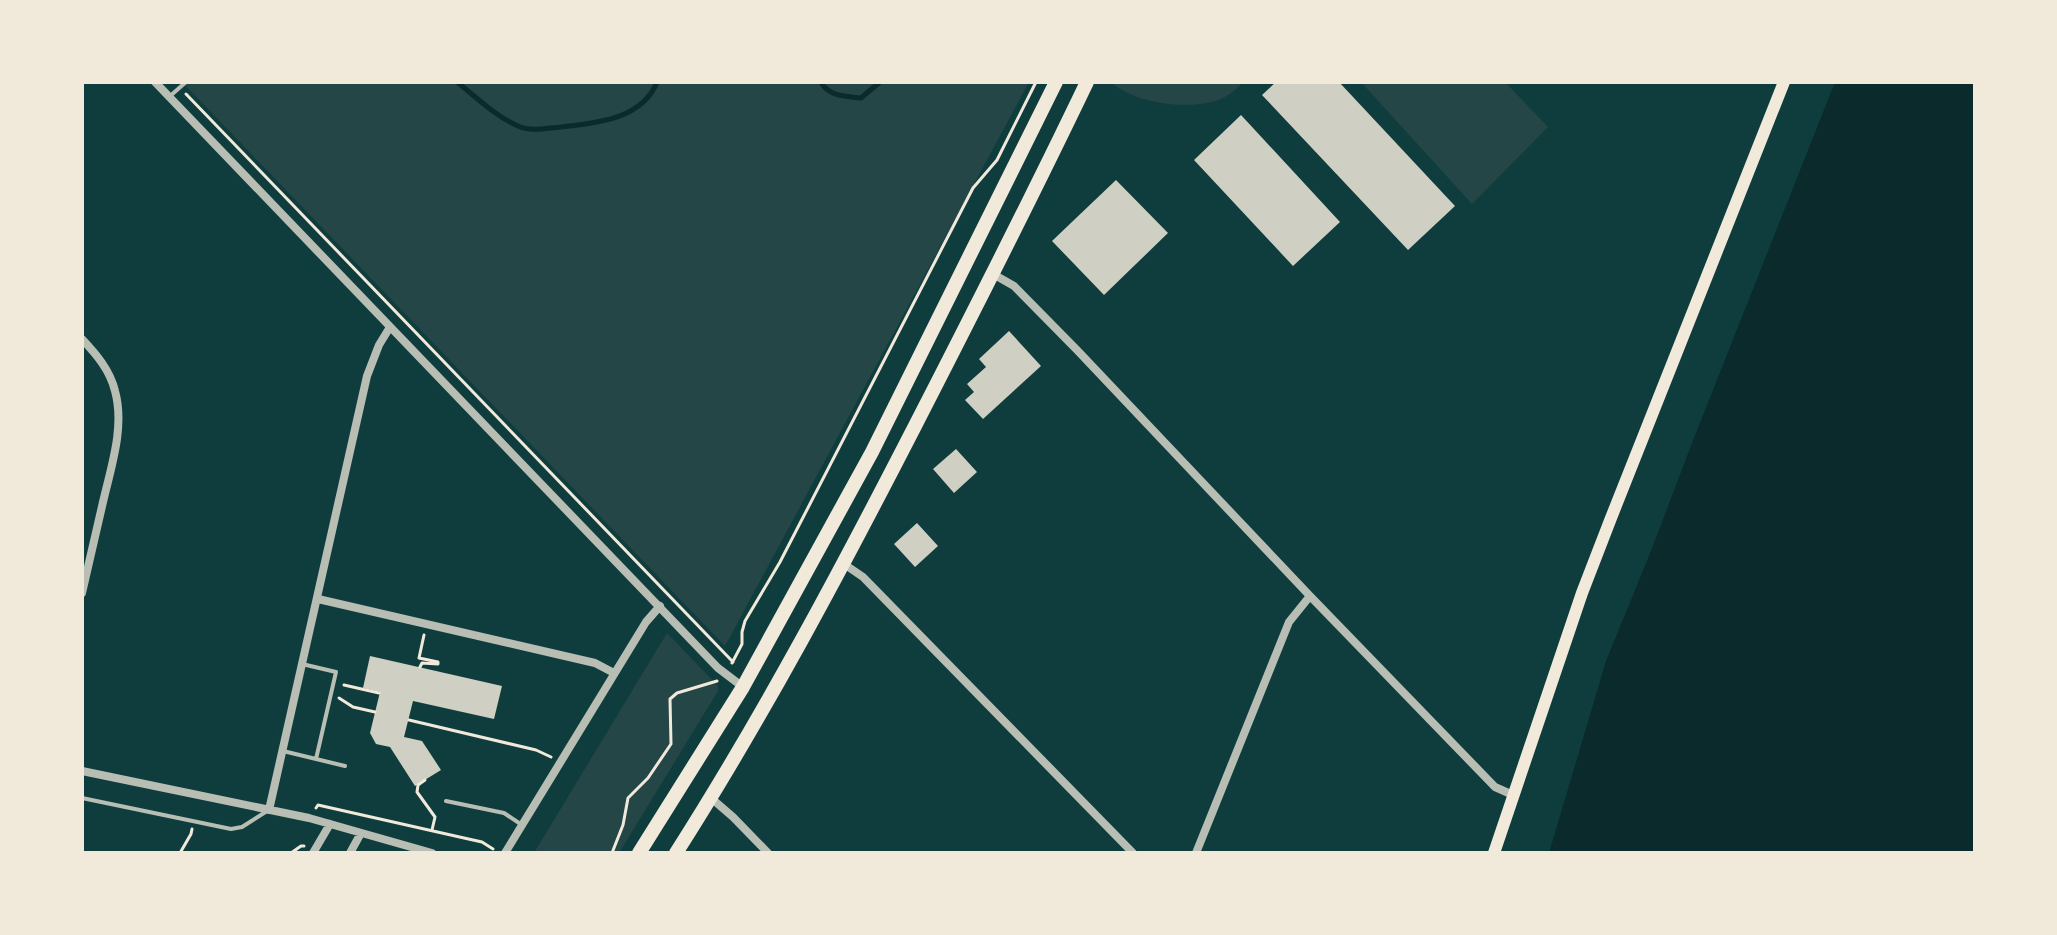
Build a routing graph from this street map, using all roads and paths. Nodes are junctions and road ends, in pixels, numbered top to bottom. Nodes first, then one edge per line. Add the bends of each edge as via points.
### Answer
1 (155, 82) edge
2 (186, 82) edge
3 (1036, 82) edge
4 (1056, 82) edge
5 (1087, 82) edge
6 (1784, 82) edge
7 (169, 97) junction
8 (193, 101) dead end
9 (993, 274) junction
10 (390, 327) junction
11 (82, 339) edge
12 (844, 564) junction
13 (82, 593) edge
14 (1310, 596) junction
15 (318, 599) junction
16 (660, 606) junction
17 (425, 631) dead end
18 (302, 664) junction
19 (420, 667) dead end
20 (614, 673) junction
21 (717, 682) dead end
22 (343, 685) dead end
23 (743, 687) junction
24 (379, 693) dead end
25 (341, 698) dead end
26 (375, 712) dead end
27 (409, 720) dead end
28 (283, 751) junction
29 (548, 755) dead end
30 (316, 759) junction
31 (345, 766) dead end
32 (82, 771) edge
33 (425, 780) dead end
34 (1513, 795) junction
35 (82, 798) edge
36 (711, 798) junction
37 (446, 801) dead end
38 (318, 805) dead end
39 (269, 810) junction
40 (330, 824) junction
41 (522, 825) junction
42 (192, 829) dead end
43 (432, 830) junction
44 (361, 833) junction
45 (500, 852) edge
46 (180, 853) edge
47 (313, 853) edge
48 (350, 853) edge
49 (432, 853) edge
50 (612, 853) edge
51 (639, 853) edge
52 (676, 853) edge
53 (768, 853) edge
54 (1133, 853) edge
55 (1196, 853) edge
56 (1494, 853) edge

1 - 7 street
2 - 7 lane
3 - 8 path via 997,160 973,188 745,621 733,662
4 - 23 main road via 872,452
5 - 9 main road
6 - 34 main road via 1582,593
7 - 10 street
9 - 12 main road
9 - 14 street via 1014,286
10 - 15 street via 367,376
10 - 16 street
11 - 13 street via 109,374 118,409 113,458
12 - 36 main road
12 - 54 street via 863,577
14 - 34 street via 1495,787
14 - 55 street via 1289,622
15 - 18 street
15 - 20 street via 595,663
16 - 20 street
16 - 23 street
17 - 19 path via 419,658 438,664
18 - 28 street
18 - 30 lane via 336,672
20 - 41 street
21 - 50 path via 670,699 671,744 628,798
22 - 24 path
23 - 51 main road
25 - 26 path
27 - 29 path
28 - 30 lane
28 - 39 street
30 - 31 lane
32 - 39 street
33 - 43 path via 417,792 435,817
34 - 56 main road
35 - 39 lane via 231,829
36 - 52 main road
36 - 53 street
37 - 41 lane via 504,813
38 - 43 path
39 - 40 street
40 - 44 street
40 - 47 street
41 - 45 street
42 - 46 path
43 - 45 path via 479,841
44 - 48 street
44 - 49 street

